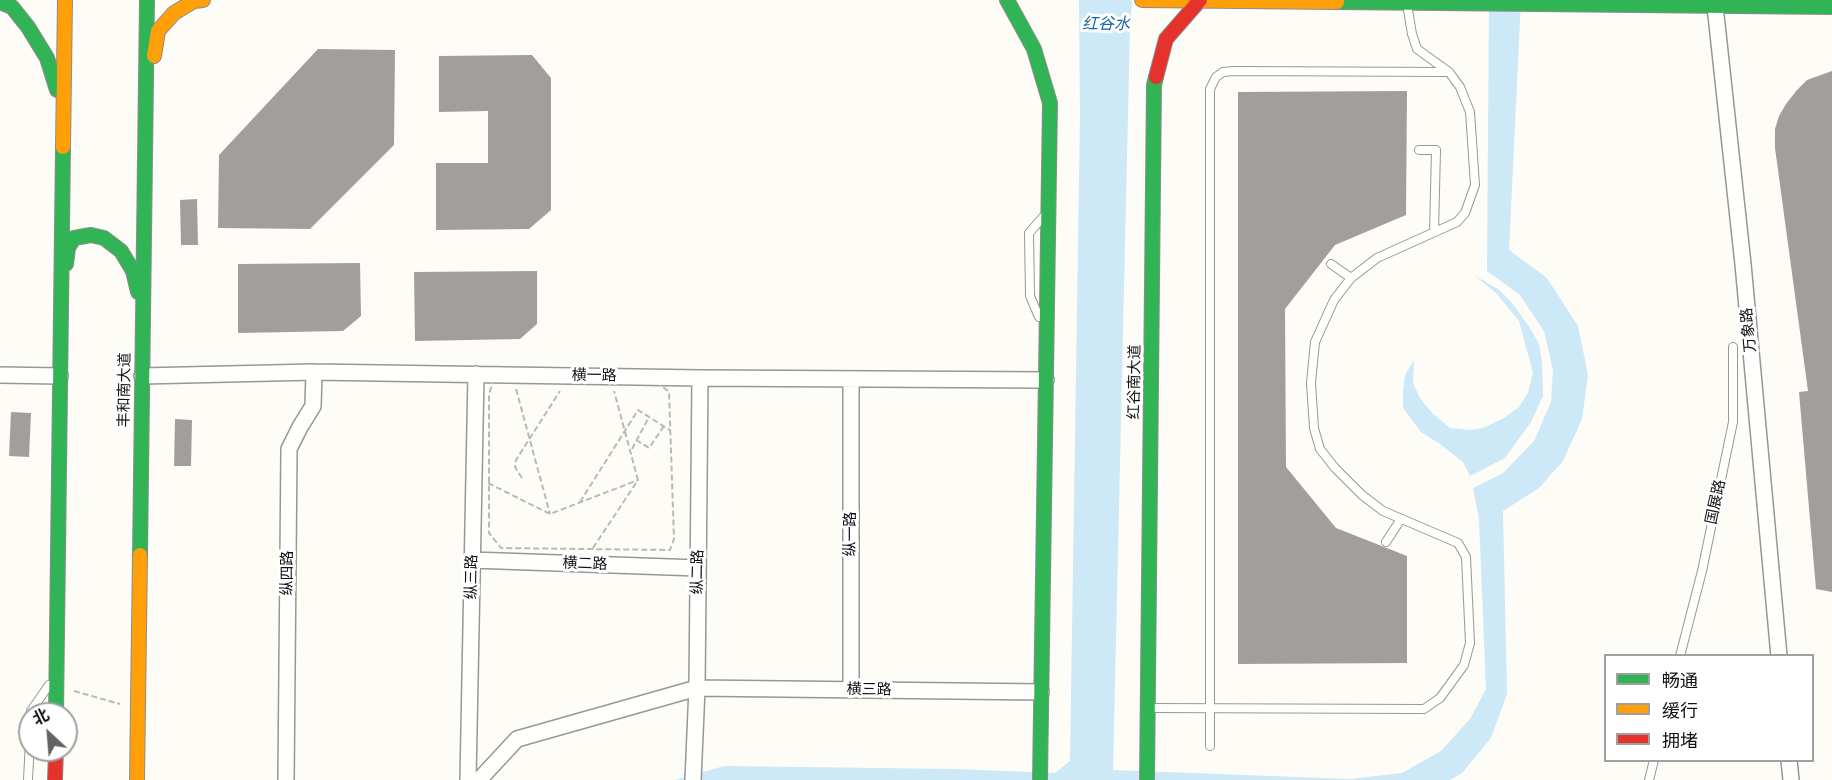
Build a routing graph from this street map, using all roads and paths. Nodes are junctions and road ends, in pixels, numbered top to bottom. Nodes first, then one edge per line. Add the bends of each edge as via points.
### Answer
1 (65, 0) edge
2 (147, 0) edge
3 (203, 0) edge
4 (1007, 0) edge
5 (1142, 0) edge
6 (1200, 1) edge
7 (0, 2) edge
8 (1407, 4) junction
9 (1715, 6) junction
10 (1832, 7) edge
11 (1449, 72) junction
12 (146, 102) junction
13 (64, 113) junction
14 (1419, 150) dead end
15 (1048, 211) junction
16 (1434, 232) junction
17 (1331, 264) dead end
18 (1351, 278) junction
19 (61, 313) junction
20 (143, 314) junction
21 (1047, 334) junction
22 (1733, 347) dead end
23 (314, 372) junction
24 (476, 374) junction
25 (0, 375) edge
26 (60, 376) junction
27 (142, 376) junction
28 (700, 378) junction
29 (850, 379) junction
30 (514, 380) junction
31 (1046, 380) junction
32 (612, 382) junction
33 (561, 389) dead end
34 (650, 417) junction
35 (664, 426) junction
36 (625, 429) junction
37 (671, 431) junction
38 (530, 440) junction
39 (636, 440) junction
40 (631, 450) junction
41 (474, 476) junction
42 (522, 478) dead end
43 (639, 480) junction
44 (489, 483) junction
45 (579, 503) junction
46 (550, 514) junction
47 (1401, 519) junction
48 (1386, 542) dead end
49 (592, 549) junction
50 (472, 560) junction
51 (698, 568) junction
52 (1681, 654) edge
53 (1779, 654) edge
54 (56, 680) junction
55 (697, 688) junction
56 (851, 690) junction
57 (1041, 692) junction
58 (38, 702) edge
59 (56, 702) edge
60 (138, 708) junction
61 (1148, 708) junction
62 (1210, 708) junction
63 (1210, 746) dead end
64 (29, 762) edge
65 (56, 762) edge
66 (1654, 762) edge
67 (1789, 762) edge
68 (693, 773) edge
69 (1040, 773) edge
70 (28, 780) edge
71 (55, 780) edge
72 (137, 780) edge
73 (286, 780) edge
74 (468, 780) edge
75 (479, 780) edge
76 (1147, 780) edge
77 (1649, 780) edge
78 (1791, 780) edge

1 - 13 main road
2 - 12 main road, 丰和南大道
3 - 12 main road via 174,13 158,31
4 - 15 main road via 1034,49 1050,103
5 - 6 main road
6 - 8 main road
6 - 61 main road, 红谷南大道 via 1166,39 1154,85
7 - 13 main road via 12,7 47,58
8 - 9 main road
8 - 11 lane via 1418,49
9 - 10 main road
9 - 53 street, 万象路
11 - 16 lane via 1470,112 1475,185 1465,213
11 - 62 lane via 1234,71 1216,77 1210,89
12 - 20 main road, 丰和南大道
13 - 19 main road
14 - 16 lane via 1436,150
15 - 21 main road
15 - 21 lane via 1029,233 1030,296
16 - 18 lane via 1377,258
17 - 18 lane
18 - 47 lane via 1334,300 1315,342 1311,383 1314,428 1320,449 1335,468 1362,495
19 - 20 main road via 68,248 74,238 91,235 104,238 121,251 133,272
19 - 26 main road
20 - 27 main road, 丰和南大道
21 - 31 main road
22 - 52 lane, 国展路 via 1733,422
23 - 24 street, 横一路
23 - 27 street, 横一路
23 - 73 street, 纵四路 via 314,406 289,449
24 - 30 street, 横一路
24 - 41 street, 纵三路
25 - 26 street
26 - 54 main road
27 - 60 main road, 丰和南大道
28 - 29 street, 横一路
28 - 32 street, 横一路
28 - 51 street, 纵二路
29 - 31 street, 横一路
29 - 56 street, 纵一路
30 - 32 street, 横一路
30 - 32 path
30 - 38 path
30 - 44 path via 493,381 489,395
31 - 57 main road
32 - 36 path
32 - 37 path via 655,380 663,386 669,392
33 - 38 path
34 - 35 path
34 - 36 path via 638,410
34 - 39 path
35 - 37 path
35 - 39 path via 649,448
36 - 40 path
36 - 45 path
37 - 49 path via 674,539 670,550
38 - 42 path via 516,460 515,467
38 - 46 path
39 - 40 path
40 - 43 path
41 - 44 path
41 - 50 street, 纵三路
43 - 45 path
43 - 49 path
44 - 46 path
44 - 49 path via 489,534 501,548
45 - 46 path
47 - 48 lane
47 - 62 lane via 1458,543 1466,557 1470,643 1464,665 1440,698 1424,709
50 - 51 street, 横二路
50 - 74 street, 纵三路
51 - 55 street, 纵二路
54 - 58 lane
54 - 59 main road
54 - 60 path
55 - 56 street, 横三路
55 - 68 street, 纵二路
55 - 75 street, 横三路 via 517,739
56 - 57 street, 横三路
57 - 69 main road
60 - 72 main road, 丰和南大道
61 - 62 lane
61 - 76 main road, 红谷南大道
62 - 63 lane
64 - 70 lane
65 - 71 main road
66 - 77 lane
67 - 78 street

